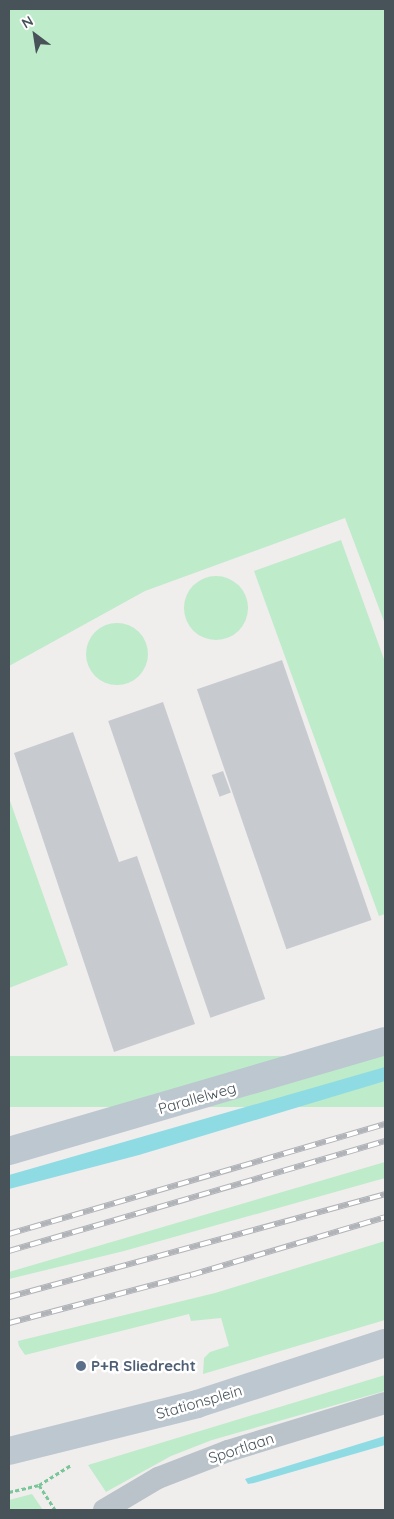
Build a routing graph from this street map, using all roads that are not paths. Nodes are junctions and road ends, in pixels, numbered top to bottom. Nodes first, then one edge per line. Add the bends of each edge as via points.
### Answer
1 (385, 1041) edge
2 (9, 1152) edge
3 (385, 1342) edge
4 (385, 1403) edge
5 (9, 1451) edge
6 (104, 1510) edge

1 - 2 street, Parallelweg
3 - 5 street, Stationsplein via 197,1404
4 - 6 street, Sportlaan via 228,1451 158,1478

